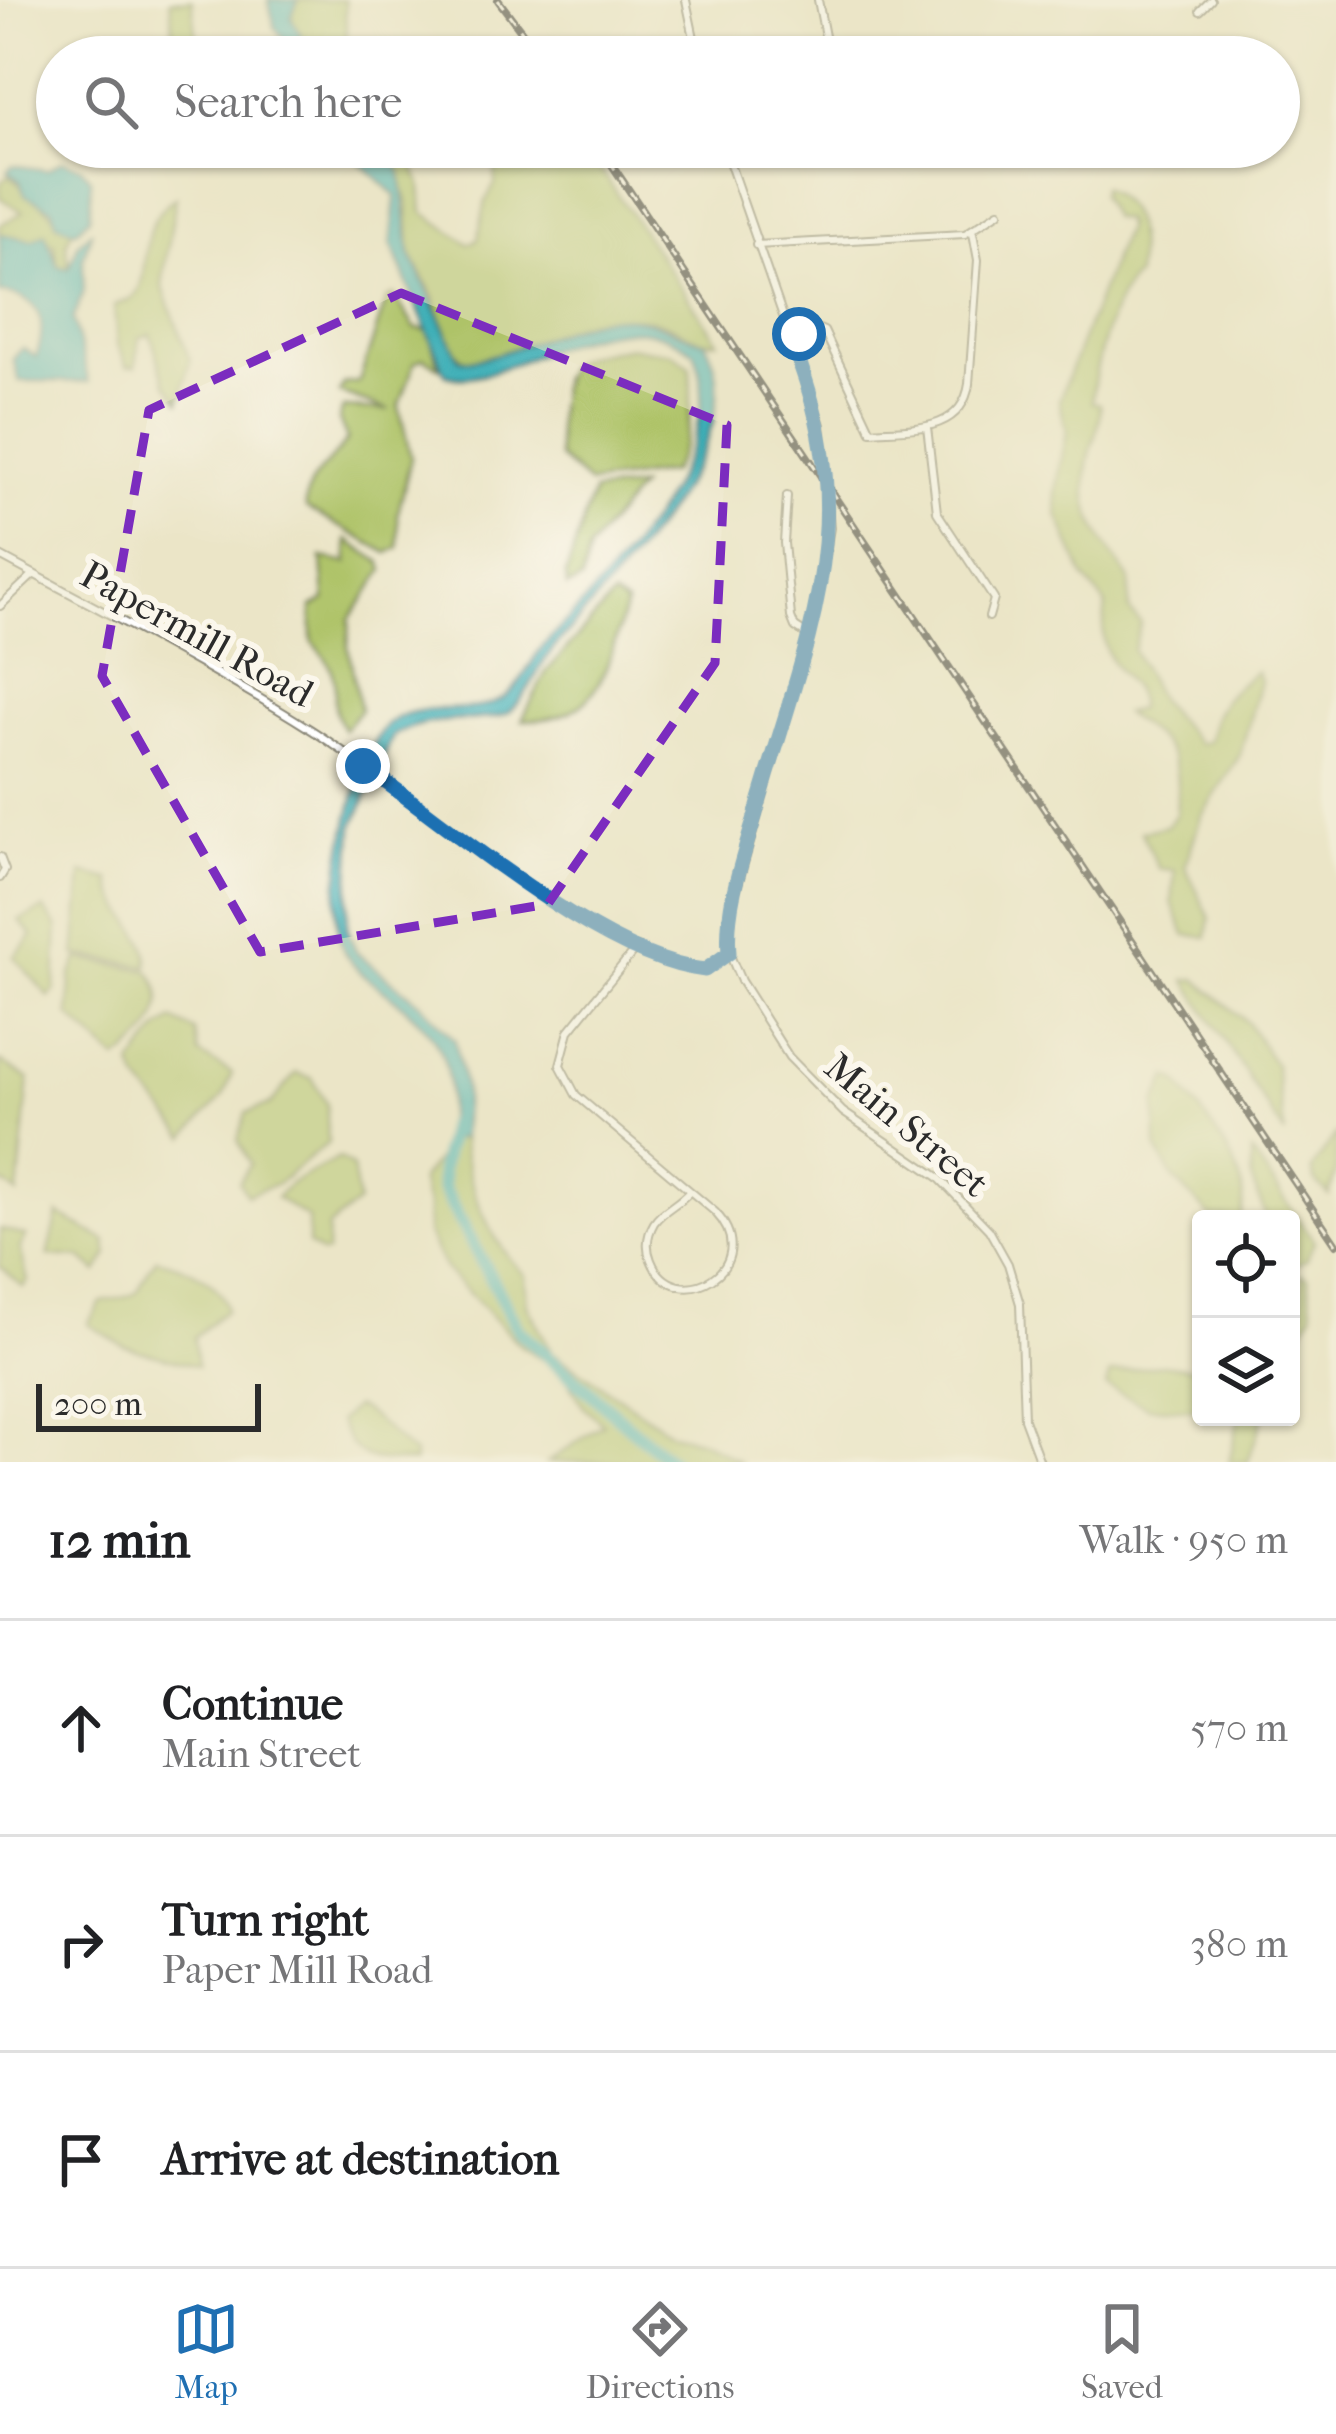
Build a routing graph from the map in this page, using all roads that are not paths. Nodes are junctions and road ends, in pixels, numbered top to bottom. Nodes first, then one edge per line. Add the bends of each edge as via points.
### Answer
1 (686, 0) edge
2 (818, 0) edge
3 (1211, 0) edge
4 (1200, 10) dead end
5 (694, 36) edge
6 (825, 36) edge
7 (731, 168) edge
8 (999, 212) dead end
9 (973, 233) junction
10 (756, 245) junction
11 (790, 338) junction
12 (926, 427) junction
13 (787, 496) dead end
14 (0, 556) edge
15 (34, 574) junction
16 (0, 607) edge
17 (989, 616) dead end
18 (808, 637) junction
19 (0, 857) edge
20 (0, 878) edge
21 (637, 947) junction
22 (729, 953) junction
23 (689, 1192) junction
24 (1040, 1462) edge

1 - 5 street
2 - 6 street
3 - 4 street
7 - 10 street
8 - 9 street
9 - 10 street
9 - 12 street via 979,260 967,403
10 - 11 street
11 - 12 street via 817,328 830,338 872,431
11 - 18 street, bridge via 821,425 830,529
12 - 17 street via 937,512 994,598
13 - 18 street via 791,617
14 - 15 street, Papermill Road
15 - 16 street
15 - 21 street, Papermill Road via 260,699
18 - 22 street via 740,869
19 - 20 street
21 - 22 street, Papermill Road via 705,970
21 - 23 street via 569,1031 560,1065 576,1095
22 - 24 street, Main Street via 758,1010 814,1087 938,1177 989,1230 1019,1296 1021,1395
23 - 23 street via 724,1222 731,1248 718,1276 683,1287 652,1264 648,1239 659,1216

